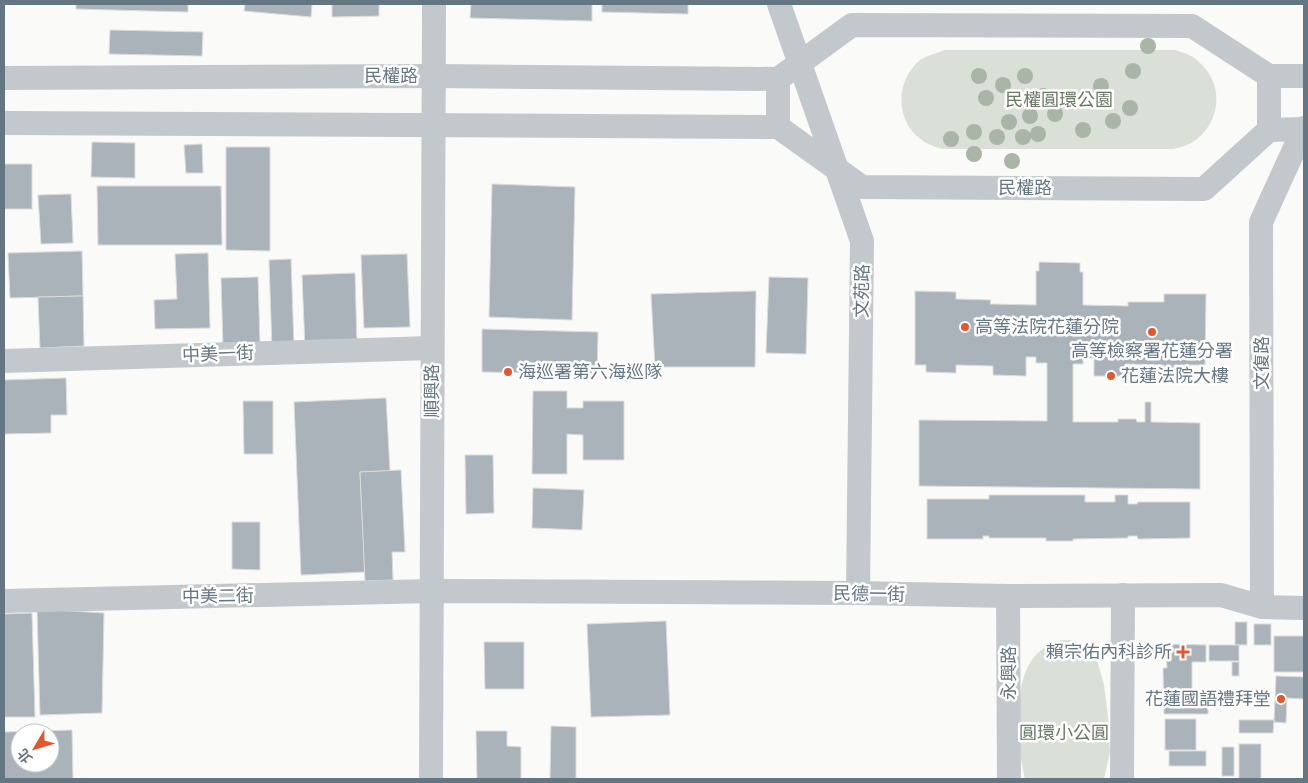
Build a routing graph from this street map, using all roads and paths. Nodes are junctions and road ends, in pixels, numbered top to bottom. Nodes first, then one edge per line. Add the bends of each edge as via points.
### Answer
1 (434, 4) edge
2 (779, 4) edge
3 (800, 63) junction
4 (434, 76) junction
5 (1269, 76) junction
6 (1304, 76) edge
7 (4, 78) edge
8 (778, 79) junction
9 (4, 123) edge
10 (433, 126) junction
11 (778, 127) junction
12 (1304, 129) edge
13 (1269, 130) junction
14 (838, 170) junction
15 (432, 348) junction
16 (4, 361) edge
17 (431, 591) junction
18 (858, 593) junction
19 (1123, 595) junction
20 (1008, 596) junction
21 (4, 601) edge
22 (1262, 608) junction
23 (1304, 608) edge
24 (430, 779) edge
25 (1009, 779) edge
26 (1122, 779) edge

1 - 4 street, 順興路
2 - 3 street, 文苑路
3 - 5 street via 852,25 1192,26
3 - 8 street
3 - 14 street, 文苑路
4 - 7 street, 民權路
4 - 8 street, 民權路
4 - 10 street, 順興路
5 - 6 street
5 - 13 street
8 - 11 street
9 - 10 street
10 - 11 street
10 - 15 street, 順興路
11 - 14 street, 民權路
12 - 13 street
12 - 22 street, 文復路 via 1262,222
13 - 14 street, 民權路 via 1204,189 862,187
14 - 18 street, 文苑路 via 862,241
15 - 16 street, 中美一街
15 - 17 street, 順興路
17 - 18 street, 民德一街
17 - 21 street, 中美二街
17 - 24 street, 順興路
18 - 20 street, 民德一街
19 - 20 street, 民德一街
19 - 22 street, 民德一街 via 1221,595
19 - 26 street
20 - 25 street, 永興路
22 - 23 street, 民德一街

